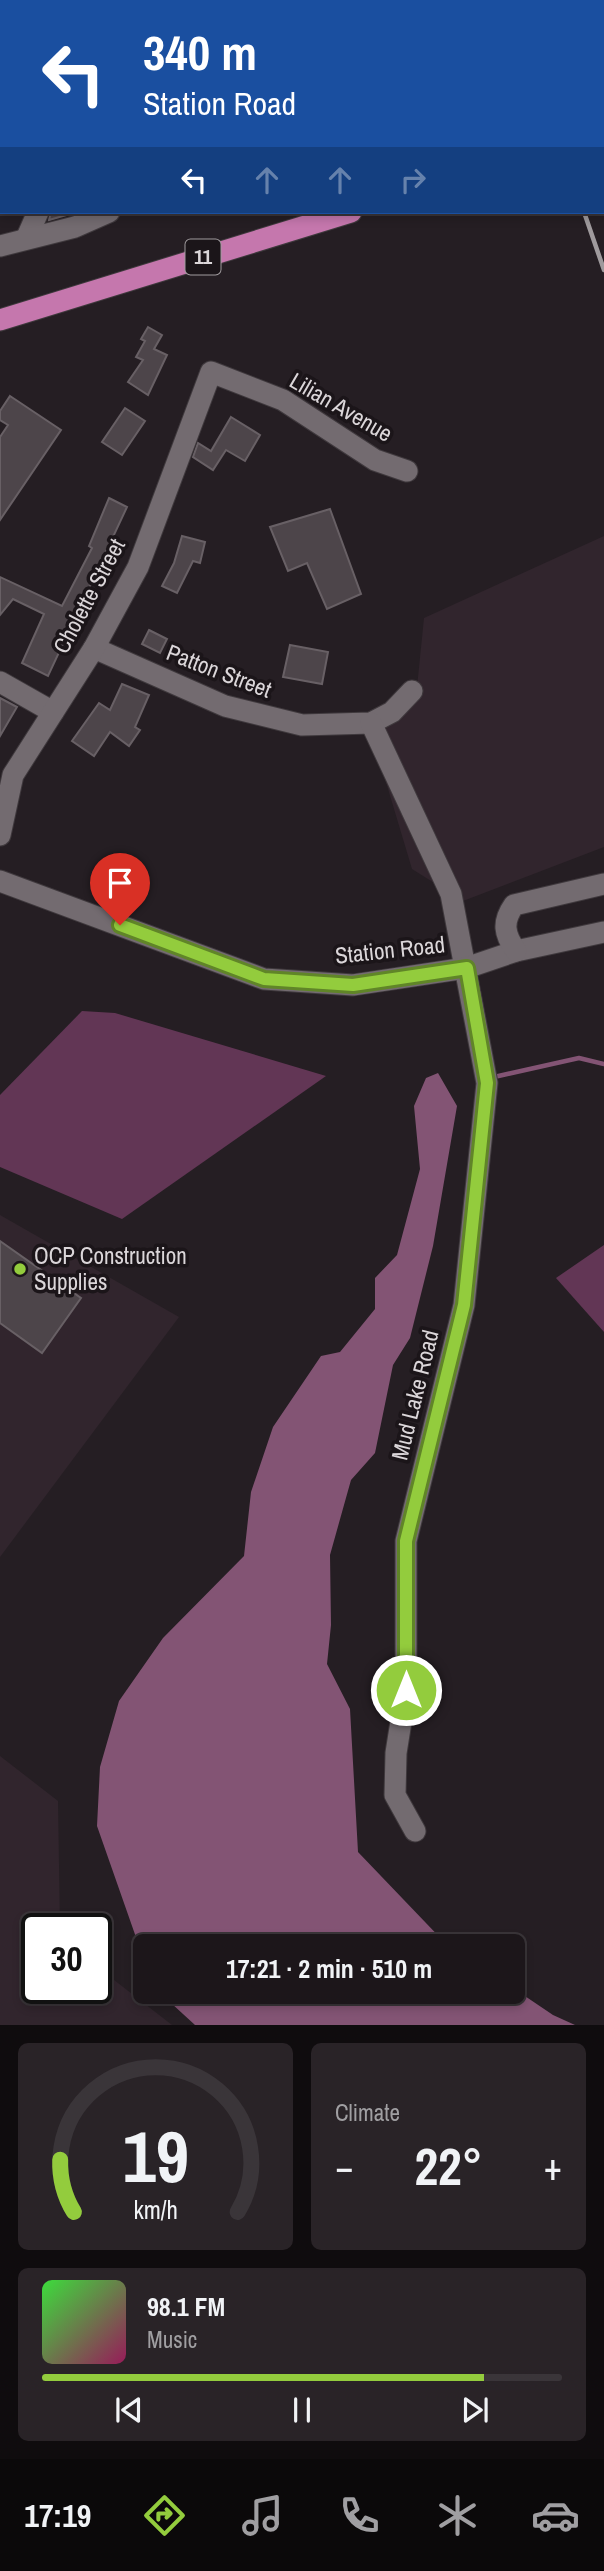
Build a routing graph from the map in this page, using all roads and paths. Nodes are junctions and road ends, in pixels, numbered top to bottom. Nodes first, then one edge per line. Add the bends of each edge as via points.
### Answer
1 (37, 214) edge
2 (104, 214) edge
3 (344, 214) edge
4 (27, 237) junction
5 (0, 246) edge
6 (0, 320) edge
7 (211, 372) joint
8 (407, 471) dead end
9 (94, 649) junction
10 (0, 682) edge
11 (412, 691) dead end
12 (53, 712) junction
13 (371, 723) junction
14 (0, 835) edge
15 (0, 881) edge
16 (604, 884) edge
17 (604, 932) edge
18 (516, 951) junction
19 (467, 968) junction
20 (415, 1831) dead end

1 - 4 street
2 - 4 street via 75,227
3 - 6 highway, 11
4 - 5 street
7 - 8 street, Lilian Avenue via 283,400 375,460
7 - 9 street, Cholette Street via 138,567
9 - 12 street, Cholette Street
9 - 13 street, Patton Street via 249,714 302,725
10 - 12 street
11 - 13 street via 392,712
12 - 14 street, Cholette Street via 13,775
13 - 19 street via 451,894
15 - 19 street, Station Road via 264,979 353,985
16 - 18 street via 514,905 505,928
17 - 18 street, Station Road
18 - 19 street, Station Road
19 - 20 street, Mud Lake Road via 487,1083 464,1305 406,1541 406,1690 395,1795

